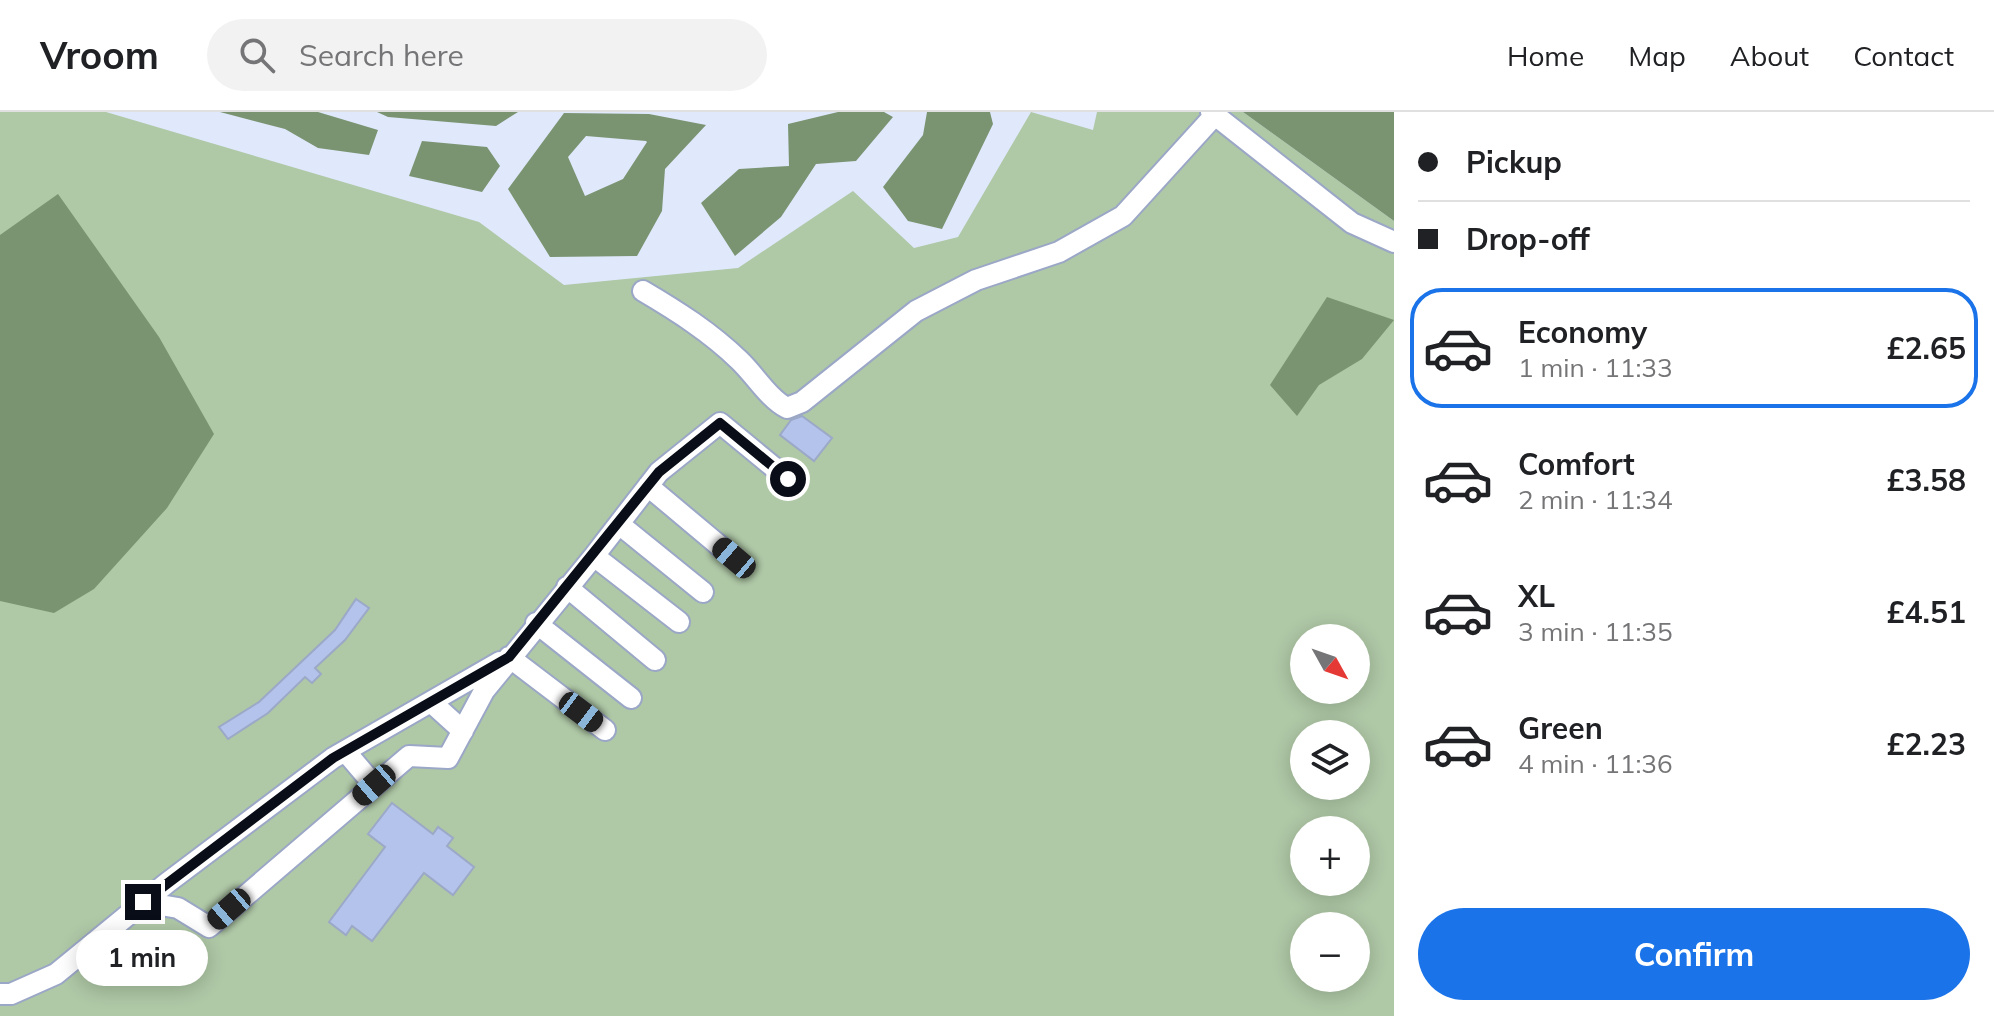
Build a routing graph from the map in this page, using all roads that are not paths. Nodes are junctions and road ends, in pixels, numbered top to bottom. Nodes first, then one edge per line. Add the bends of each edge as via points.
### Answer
1 (1212, 114) edge
2 (1394, 242) edge
3 (643, 291) dead end
4 (788, 479) dead end
5 (648, 486) junction
6 (619, 524) junction
7 (594, 556) junction
8 (734, 558) dead end
9 (567, 587) junction
10 (703, 592) dead end
11 (679, 622) dead end
12 (536, 623) junction
13 (509, 657) junction
14 (655, 660) dead end
15 (631, 698) dead end
16 (431, 702) junction
17 (605, 730) dead end
18 (463, 731) junction
19 (345, 751) junction
20 (374, 785) junction
21 (143, 902) junction
22 (0, 994) edge

1 - 2 lane via 1352,223
1 - 3 lane via 1123,216 1059,252 976,280 916,311 802,402 787,408 690,319
4 - 5 lane via 720,423
5 - 6 lane
5 - 8 lane
6 - 7 lane
6 - 10 lane
7 - 9 lane
7 - 11 lane
9 - 12 lane
9 - 14 lane
12 - 13 lane
12 - 15 lane
13 - 16 lane
13 - 17 lane
13 - 18 lane
16 - 18 lane
16 - 19 lane
18 - 20 lane via 448,758 409,756
19 - 20 lane
19 - 21 lane
20 - 21 lane via 209,927 178,908
21 - 22 lane via 56,974

